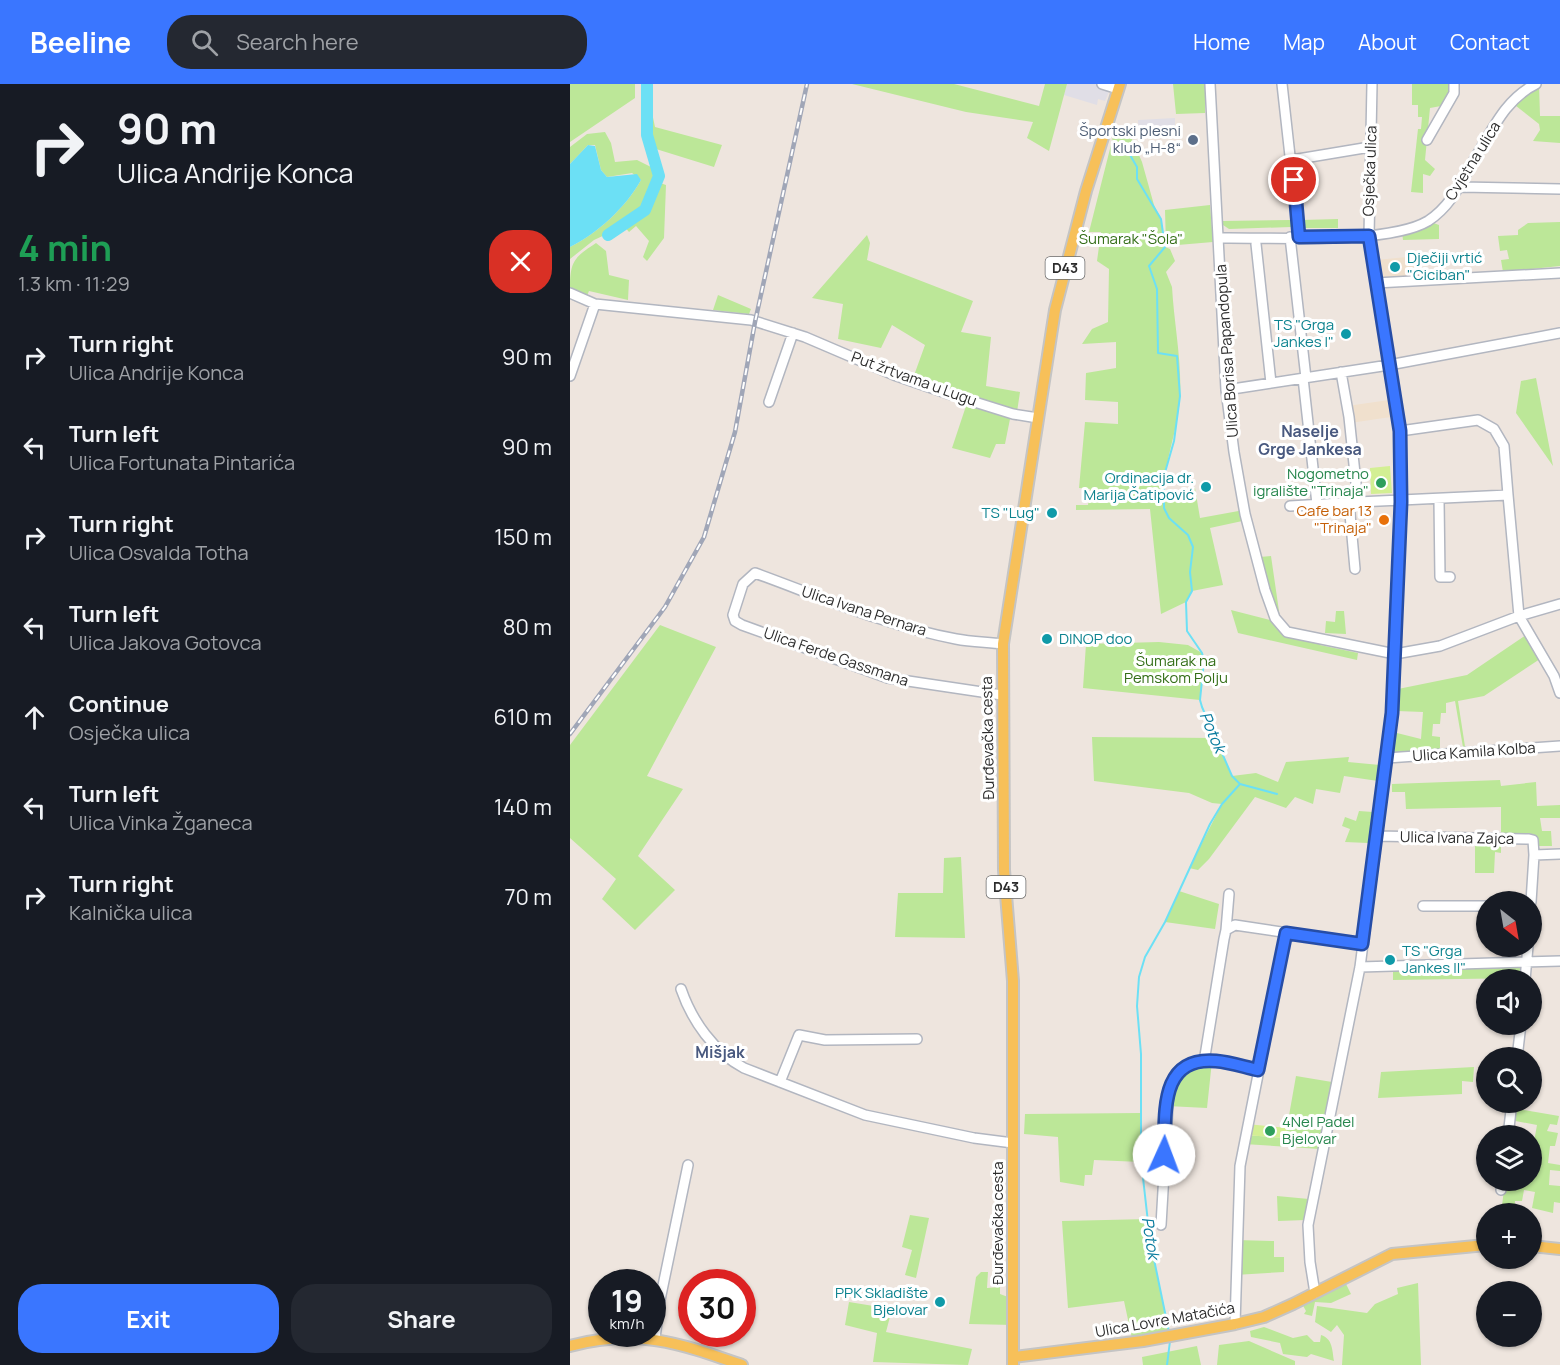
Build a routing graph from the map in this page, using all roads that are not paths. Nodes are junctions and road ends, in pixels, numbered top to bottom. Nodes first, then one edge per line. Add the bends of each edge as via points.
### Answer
1 (1102, 84) edge
2 (1210, 84) edge
3 (1282, 84) edge
4 (1372, 84) edge
5 (1536, 84) edge
6 (1119, 86) edge
7 (1454, 88) edge
8 (1516, 88) edge
9 (1427, 140) dead end
10 (1370, 147) junction
11 (1292, 160) junction
12 (1461, 186) junction
13 (1560, 189) edge
14 (1369, 236) junction
15 (1294, 237) junction
16 (1220, 238) junction
17 (1256, 244) dead end
18 (1560, 273) edge
19 (1376, 284) junction
20 (570, 293) edge
21 (595, 304) junction
22 (793, 333) junction
23 (1560, 333) edge
24 (1389, 365) junction
25 (1341, 372) junction
26 (570, 376) edge
27 (1305, 378) junction
28 (1271, 383) junction
29 (1226, 390) junction
30 (769, 402) dead end
31 (1038, 418) junction
32 (1400, 431) junction
33 (1508, 495) junction
34 (1439, 500) junction
35 (1354, 502) junction
36 (1401, 502) junction
37 (1317, 504) junction
38 (1290, 506) dead end
39 (1355, 569) dead end
40 (1450, 577) dead end
41 (1560, 604) edge
42 (1519, 616) junction
43 (742, 625) joint
44 (1003, 644) junction
45 (1395, 654) junction
46 (1560, 693) edge
47 (1002, 695) junction
48 (1560, 746) edge
49 (1387, 758) junction
50 (1377, 836) junction
51 (1560, 854) edge
52 (1534, 855) junction
53 (1532, 891) edge
54 (1229, 894) dead end
55 (1423, 906) dead end
56 (1476, 906) edge
57 (1230, 928) junction
58 (1286, 933) junction
59 (1362, 944) junction
60 (1527, 957) edge
61 (1560, 961) edge
62 (1527, 962) junction
63 (1360, 967) junction
64 (1526, 969) edge
65 (681, 988) dead end
66 (917, 1039) dead end
67 (1204, 1062) junction
68 (1258, 1070) junction
69 (780, 1082) junction
70 (1013, 1143) junction
71 (688, 1165) dead end
72 (1161, 1225) dead end
73 (1476, 1246) edge
74 (1542, 1247) edge
75 (1560, 1250) edge
76 (666, 1271) edge
77 (1316, 1293) junction
78 (1235, 1324) junction
79 (666, 1340) edge
80 (588, 1342) edge
81 (570, 1346) edge
82 (1014, 1361) edge
83 (742, 1365) edge

1 - 6 street
2 - 16 street, Ulica Borisa Papandopula
3 - 11 street
4 - 10 street, Osječka ulica
5 - 8 street, Cvjetna ulica
6 - 31 main road, Đurđevačka cesta / D43 via 1062,280
7 - 9 street
8 - 12 street, Cvjetna ulica
10 - 11 street
10 - 14 street, Osječka ulica
11 - 15 street
12 - 13 street
12 - 14 street, Cvjetna ulica via 1428,221 1405,231
14 - 15 street, Cvjetna ulica
14 - 19 street, Osječka ulica
15 - 16 street, Cvjetna ulica
15 - 27 street
16 - 29 street, Ulica Borisa Papandopula
17 - 28 street
18 - 19 street
19 - 24 street, Osječka ulica
20 - 21 street, Put žrtvama u Lugu
21 - 22 street, Put žrtvama u Lugu via 751,320
21 - 26 street
22 - 30 street
22 - 31 street, Put žrtvama u Lugu via 912,381 1013,414
23 - 24 street
24 - 25 street
24 - 32 street, Osječka ulica
25 - 27 street
25 - 35 street via 1349,417
27 - 28 street
27 - 37 street
28 - 29 street
29 - 45 street, Ulica Borisa Papandopula via 1245,514 1275,618 1287,632
31 - 44 main road, Đurđevačka cesta / D43
32 - 33 street via 1478,420 1494,429 1504,446
32 - 36 street, Osječka ulica
33 - 34 street
33 - 42 street
34 - 36 street
34 - 40 street via 1440,577
35 - 36 street
35 - 37 street
35 - 39 street
36 - 45 street, Osječka ulica
37 - 38 street
41 - 42 street
42 - 45 street via 1440,646
42 - 46 street
43 - 44 street, Ulica Ivana Pernara via 733,615 743,584 754,573 828,603 888,621 957,640
43 - 47 street, Ulica Ferde Gassmana via 888,678
44 - 47 main road, Đurđevačka cesta / D43
45 - 49 street, Osječka ulica
47 - 70 main road, Đurđevačka cesta / D43 via 1004,870 1013,981
48 - 49 street, Ulica Kamila Kolba
49 - 50 street, Osječka ulica
50 - 52 street, Ulica Ivana Zajca via 1529,839 1533,840
50 - 59 street, Osječka ulica
51 - 52 street, Ulica Ivana Zajca
52 - 53 street
54 - 57 street
55 - 56 street
57 - 58 street
57 - 67 street
58 - 59 street
58 - 68 street
59 - 63 street, Osječka ulica
60 - 62 street
61 - 62 street
62 - 63 street
62 - 64 street
63 - 77 street, Osječka ulica via 1308,1225
65 - 69 street via 698,1021 726,1058
66 - 69 street via 825,1040 799,1035
67 - 68 street
67 - 72 street via 1177,1071 1169,1088
68 - 78 street via 1240,1166
69 - 70 street via 865,1115
70 - 82 main road, Đurđevačka cesta / D43
71 - 76 street
73 - 77 main road, Ulica Lovre Matačića via 1392,1254
74 - 75 main road
77 - 78 main road, Ulica Lovre Matačića via 1264,1317
78 - 82 main road, Ulica Lovre Matačića
79 - 83 main road
80 - 81 main road

